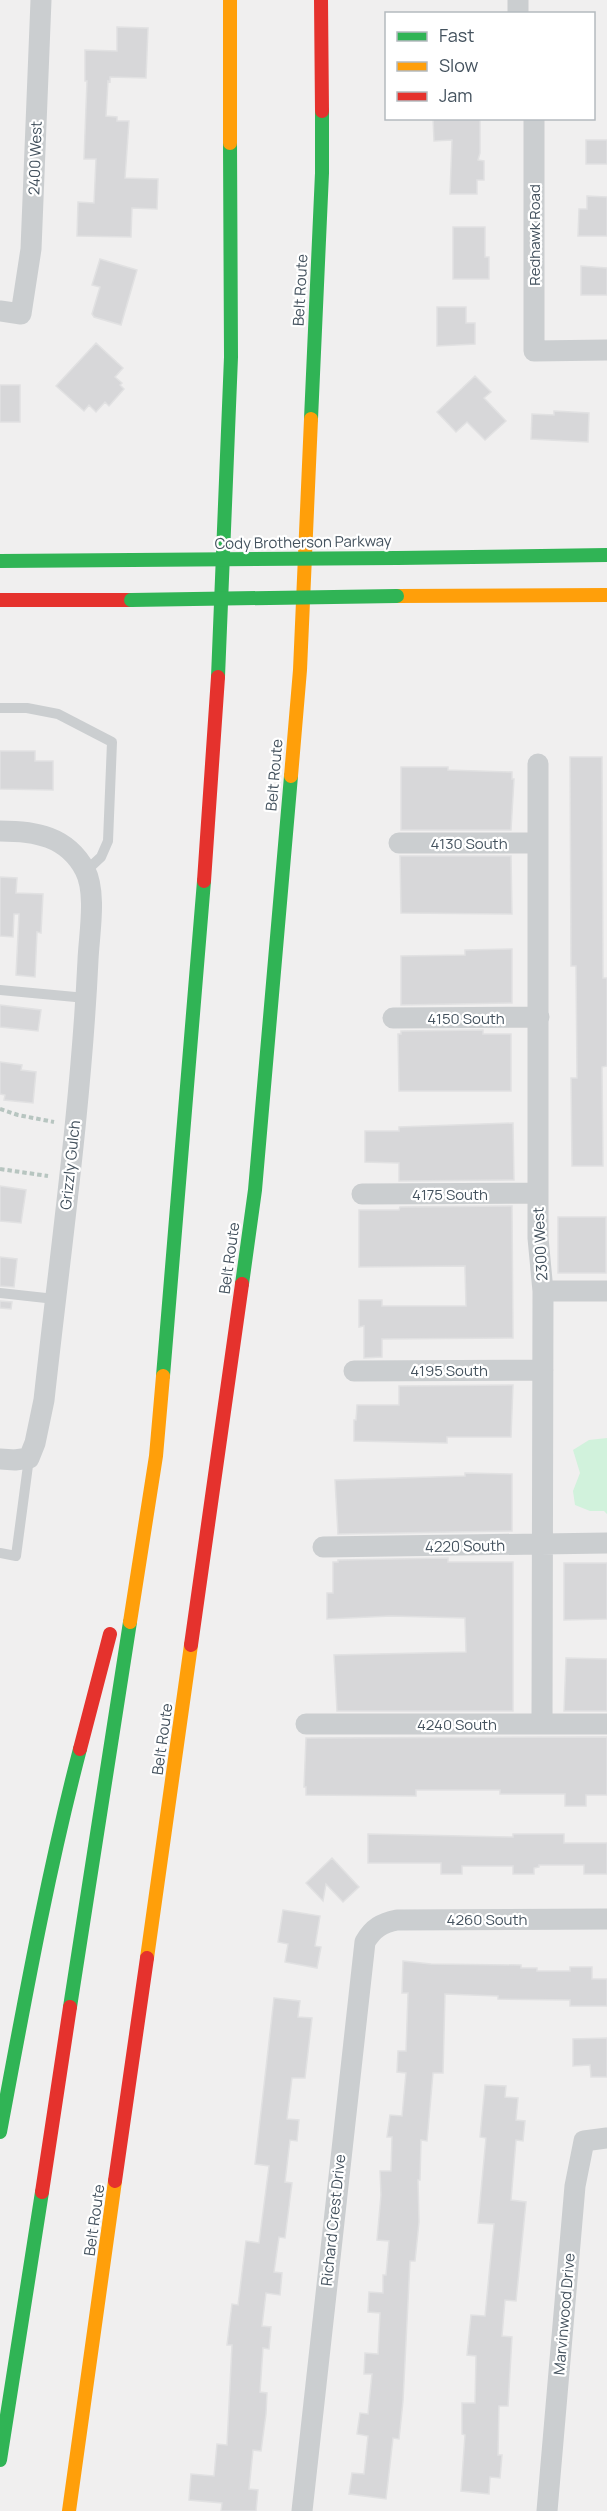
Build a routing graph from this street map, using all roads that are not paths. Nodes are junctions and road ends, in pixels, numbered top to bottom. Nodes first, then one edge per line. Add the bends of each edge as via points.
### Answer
1 (41, 0) edge
2 (230, 0) edge
3 (321, 0) edge
4 (534, 120) edge
5 (0, 311) edge
6 (607, 350) edge
7 (607, 555) edge
8 (0, 561) edge
9 (607, 595) edge
10 (0, 600) edge
11 (0, 708) edge
12 (538, 764) dead end
13 (0, 831) edge
14 (399, 843) dead end
15 (538, 843) junction
16 (86, 871) junction
17 (0, 990) edge
18 (86, 998) junction
19 (539, 1017) junction
20 (393, 1018) dead end
21 (538, 1193) junction
22 (362, 1194) dead end
23 (543, 1291) junction
24 (607, 1291) edge
25 (0, 1293) edge
26 (56, 1299) junction
27 (543, 1370) junction
28 (354, 1371) dead end
29 (156, 1456) junction
30 (29, 1458) junction
31 (0, 1459) edge
32 (607, 1543) edge
33 (543, 1544) junction
34 (323, 1547) dead end
35 (0, 1553) edge
36 (120, 1592) dead end
37 (114, 1615) dead end
38 (306, 1724) dead end
39 (542, 1724) junction
40 (607, 1724) edge
41 (607, 1919) edge
42 (370, 1932) joint
43 (0, 2132) edge
44 (607, 2138) edge
45 (0, 2460) edge
46 (69, 2511) edge
47 (302, 2511) edge
48 (547, 2511) edge

1 - 5 street, 2400 West via 31,249 21,315
2 - 29 main road via 231,357 221,642
3 - 46 main road, Belt Route via 322,173 300,670 255,1190
4 - 6 street, Redhawk Road via 534,351
7 - 8 main road, Cody Brotherson Parkway, bridge
9 - 10 main road, bridge
11 - 16 lane via 58,714 112,742 108,841 101,858
12 - 15 street, 2300 West
13 - 16 street via 27,831 58,841
14 - 15 street, 4130 South
15 - 19 street, 2300 West
16 - 18 street, Grizzly Gulch via 91,903
17 - 18 lane
18 - 26 street, Grizzly Gulch
19 - 20 street, 4150 South
19 - 21 street, 2300 West
21 - 22 street, 4175 South
21 - 23 street, 2300 West
23 - 24 street
23 - 27 street, 2300 West
25 - 26 lane
26 - 30 street, Grizzly Gulch via 44,1400
27 - 28 street, 4195 South
27 - 33 street, 2300 West
29 - 36 main road
29 - 45 main road
30 - 31 street
30 - 35 lane via 16,1556
32 - 33 street, 4220 South
33 - 34 street, 4220 South
33 - 39 street, 2300 West
37 - 43 main road via 61,1820
38 - 39 street, 4240 South
39 - 40 street, 4240 South
41 - 42 street, 4260 South via 397,1920
42 - 47 street, Richard Crest Drive via 362,1954
44 - 48 street, Marvinwood Drive via 584,2141 575,2186

